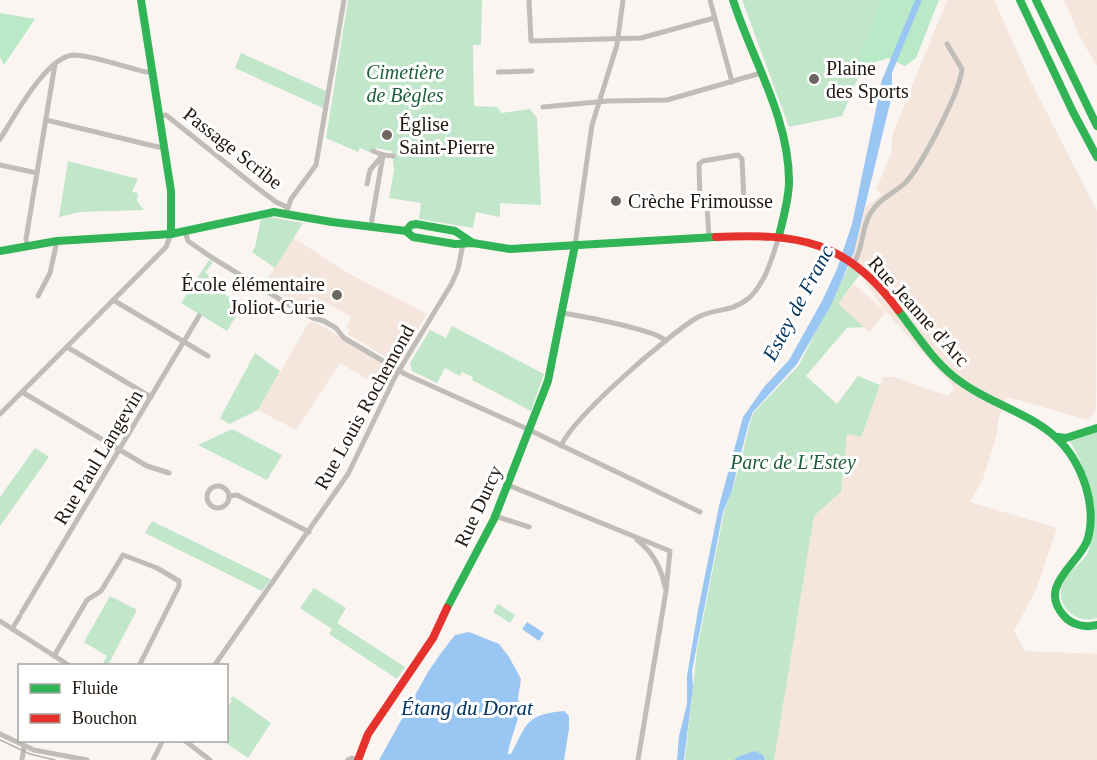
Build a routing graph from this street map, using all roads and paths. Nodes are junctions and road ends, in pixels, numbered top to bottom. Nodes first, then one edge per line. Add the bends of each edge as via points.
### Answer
1 (141, 0) edge
2 (344, 0) edge
3 (529, 0) edge
4 (623, 0) edge
5 (710, 0) edge
6 (729, 0) edge
7 (734, 0) edge
8 (1020, 0) edge
9 (1036, 0) edge
10 (714, 18) junction
11 (619, 40) junction
12 (947, 44) dead end
13 (55, 63) junction
14 (532, 71) dead end
15 (152, 72) junction
16 (498, 72) dead end
17 (759, 74) junction
18 (732, 82) junction
19 (598, 103) junction
20 (543, 107) dead end
21 (160, 116) junction
22 (46, 120) junction
23 (1097, 126) edge
24 (0, 140) edge
25 (165, 147) junction
26 (374, 151) dead end
27 (383, 155) junction
28 (393, 156) dead end
29 (1097, 157) edge
30 (0, 165) edge
31 (37, 173) junction
32 (367, 184) dead end
33 (707, 206) junction
34 (287, 210) junction
35 (371, 225) junction
36 (184, 231) junction
37 (406, 231) junction
38 (171, 234) junction
39 (779, 236) junction
40 (709, 237) junction
41 (57, 241) junction
42 (472, 243) junction
43 (463, 244) junction
44 (575, 245) junction
45 (27, 246) junction
46 (0, 250) edge
47 (852, 262) junction
48 (38, 296) dead end
49 (113, 300) junction
50 (563, 313) junction
51 (200, 316) dead end
52 (666, 341) junction
53 (184, 342) junction
54 (66, 347) junction
55 (208, 356) dead end
56 (399, 370) junction
57 (22, 392) junction
58 (151, 397) junction
59 (0, 414) edge
60 (1097, 428) edge
61 (530, 430) junction
62 (1058, 436) junction
63 (561, 446) junction
64 (120, 450) junction
65 (169, 473) dead end
66 (508, 485) junction
67 (228, 496) junction
68 (700, 512) dead end
69 (495, 516) junction
70 (529, 527) dead end
71 (309, 532) junction
72 (630, 535) junction
73 (666, 591) junction
74 (0, 621) edge
75 (1097, 625) edge
76 (12, 628) junction
77 (54, 656) junction
78 (67, 664) edge
79 (140, 664) edge
80 (215, 664) edge
81 (0, 734) edge
82 (162, 742) edge
83 (185, 742) edge
84 (24, 747) junction
85 (22, 760) edge
86 (87, 760) edge
87 (153, 760) edge
88 (210, 760) edge
89 (348, 760) edge
90 (357, 760) edge
91 (638, 760) edge

1 - 15 main road
2 - 34 street via 316,165
3 - 11 street via 531,41
4 - 11 street
5 - 10 street
6 - 17 main road
7 - 17 main road
8 - 29 main road
9 - 23 main road
10 - 11 street via 641,38
10 - 18 street
11 - 19 street
12 - 47 street via 962,69 939,128 904,184 872,209 858,255
13 - 15 street via 77,55
13 - 22 street
13 - 24 street
14 - 16 street
15 - 21 main road
17 - 18 street
17 - 39 main road via 786,148 789,177
18 - 19 street via 667,100
19 - 20 street
19 - 44 street
21 - 25 main road
21 - 34 street, Passage Scribe via 166,115
22 - 25 street
22 - 31 street
25 - 38 main road via 172,195
26 - 27 street
27 - 28 street
27 - 32 street via 370,170
27 - 35 street
30 - 31 street
31 - 45 street
33 - 33 street via 744,201 740,157 699,164 700,202
33 - 40 street
34 - 35 main road, Rue Jeanne d'Arc via 332,222
34 - 36 main road, Rue Jeanne d'Arc
35 - 37 main road, Rue Jeanne d'Arc
36 - 38 main road, Rue Jeanne d'Arc
36 - 56 street via 188,241 211,257 336,328 344,338
37 - 42 main road, Rue Jeanne d'Arc via 416,224 445,229 459,232
37 - 43 main road, Rue Jeanne d'Arc via 413,237
38 - 41 main road, Rue Jeanne d'Arc
38 - 49 street via 166,247
39 - 40 main road, Rue Jeanne d'Arc
39 - 47 main road, Rue Jeanne d'Arc via 818,246
39 - 52 street via 766,274 750,296 730,309 690,322
40 - 44 main road, Rue Jeanne d'Arc
41 - 45 main road, Rue Jeanne d'Arc
41 - 48 street via 50,273
42 - 43 main road, Rue Jeanne d'Arc
42 - 44 main road, Rue Jeanne d'Arc via 510,249
43 - 56 street, Rue Louis Rochemond via 452,284
44 - 50 main road, Rue Durcy
45 - 46 main road, Rue Jeanne d'Arc
47 - 62 main road, Rue Jeanne d'Arc via 880,287 953,376 982,395 1040,422
49 - 53 street
49 - 54 street
50 - 52 street via 644,330
50 - 61 main road, Rue Durcy via 548,381
51 - 53 street, Rue Paul Langevin
52 - 63 street via 575,425
53 - 55 street
53 - 58 street, Rue Paul Langevin
54 - 57 street
54 - 58 street
56 - 61 street
56 - 71 street, Rue Louis Rochemond via 348,474
57 - 59 street
57 - 64 street
58 - 64 street, Rue Paul Langevin
60 - 62 main road via 1066,438
61 - 63 street
61 - 66 main road, Rue Durcy
62 - 75 main road, Rue Jeanne d'Arc via 1071,452 1084,480 1090,516 1088,540 1059,579 1057,606 1076,625
63 - 68 street
64 - 65 street via 147,466
64 - 76 street, Rue Paul Langevin
66 - 69 main road, Rue Durcy
66 - 72 street
67 - 67 street via 224,488 217,486 210,490 207,500 210,506 221,508 227,504
67 - 71 street via 237,495
69 - 70 street
69 - 90 main road, Rue Durcy via 433,638 368,734
71 - 80 street, Rue Louis Rochemond
72 - 73 street via 656,560
72 - 73 street via 670,551
73 - 91 street
74 - 76 street
76 - 77 street
77 - 78 street
77 - 79 street via 87,600 101,591 120,558 127,555 179,581
81 - 84 street
82 - 87 street
83 - 88 street
84 - 85 street
84 - 86 street
89 - 90 street, Rue Durcy

